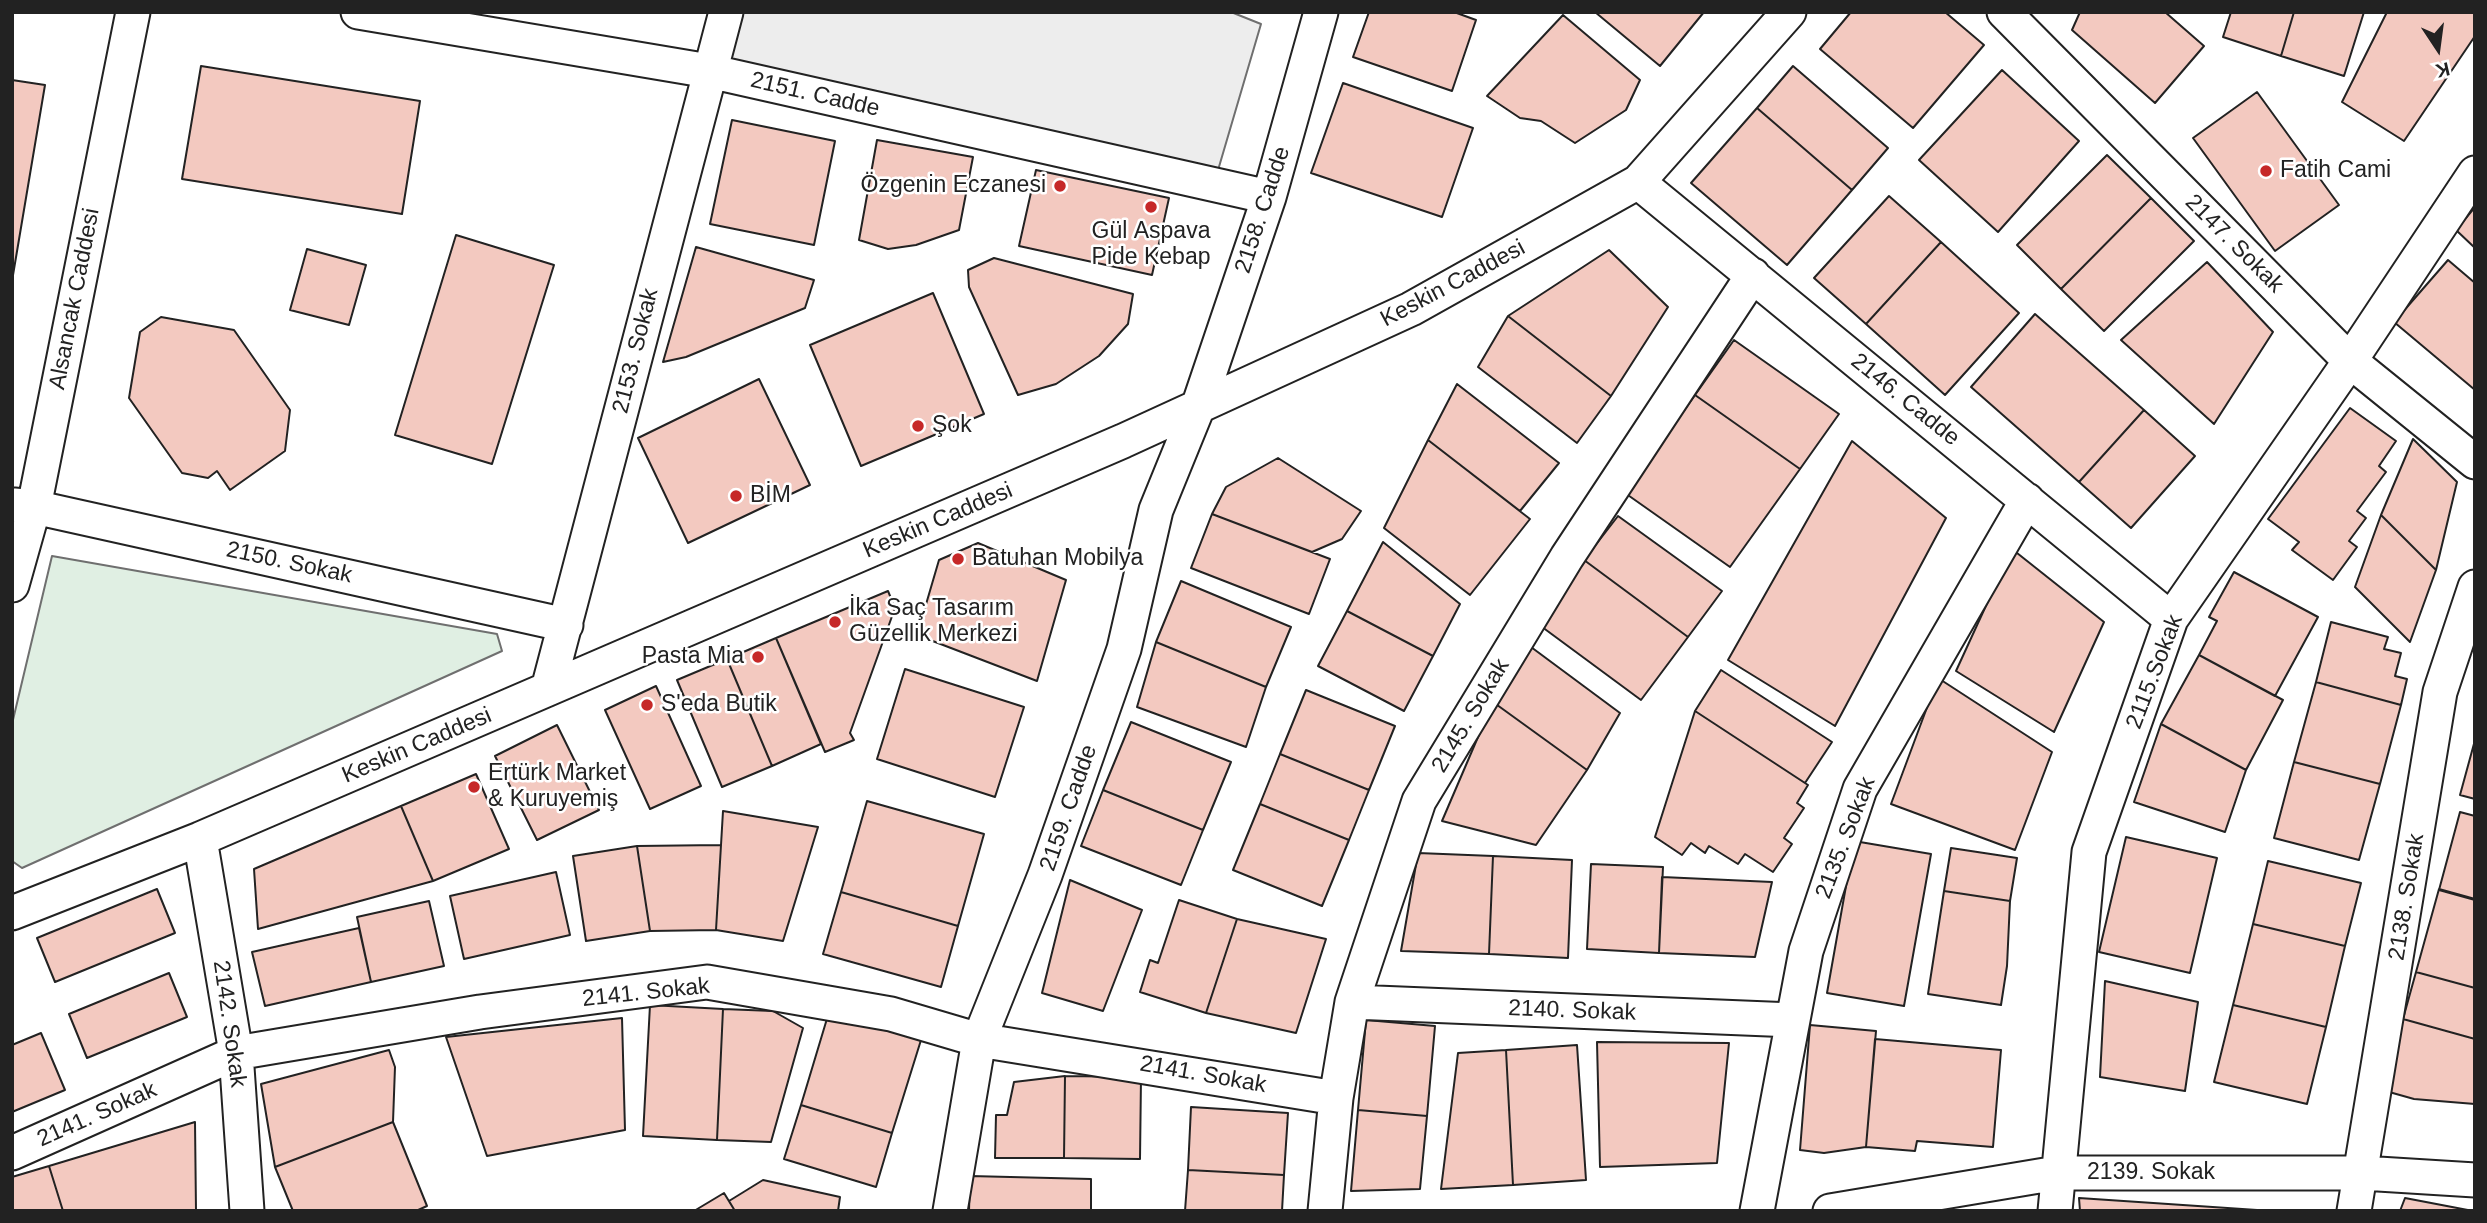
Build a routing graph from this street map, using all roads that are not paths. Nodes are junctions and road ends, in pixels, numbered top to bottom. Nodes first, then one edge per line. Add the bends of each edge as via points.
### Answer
1 (133, 12) edge
2 (358, 12) edge
3 (726, 12) edge
4 (1321, 12) edge
5 (1789, 12) edge
6 (2004, 12) edge
7 (709, 71) junction
8 (2475, 173) edge
9 (1638, 182) junction
10 (1269, 197) junction
11 (1753, 275) junction
12 (2350, 361) junction
13 (1198, 407) junction
14 (2475, 462) edge
15 (2027, 500) junction
16 (23, 506) edge
17 (12, 585) edge
18 (2475, 587) edge
19 (2172, 619) junction
20 (566, 625) junction
21 (548, 690) junction
22 (200, 839) junction
23 (12, 913) edge
24 (1352, 1002) junction
25 (1793, 1020) junction
26 (979, 1040) junction
27 (236, 1053) junction
28 (1336, 1098) junction
29 (12, 1153) edge
30 (2057, 1173) junction
31 (2362, 1173) junction
32 (2475, 1180) edge
33 (247, 1211) edge
34 (950, 1211) edge
35 (1325, 1211) edge
36 (1757, 1211) edge
37 (1830, 1211) edge
38 (2056, 1211) edge
39 (2354, 1211) edge

1 - 16 street, Alsancak Caddesi
2 - 7 street, 2151. Cadde
3 - 7 street, 2153. Sokak
4 - 10 street, 2158. Cadde
5 - 9 street, Keskin Caddesi
6 - 12 street, 2147. Sokak
7 - 10 street, 2151. Cadde
7 - 20 street, 2153. Sokak
8 - 12 street, 2115.Sokak
9 - 11 street, 2146. Cadde
9 - 13 street, Keskin Caddesi via 1411,309
10 - 13 street, 2158. Cadde
11 - 15 street, 2146. Cadde
11 - 24 street, 2145. Sokak via 1567,558 1419,802
12 - 14 street, 2147. Sokak
12 - 19 street, 2115.Sokak
13 - 21 street, Keskin Caddesi
13 - 26 street, 2159. Cadde via 1156,510 1124,649 1045,875
15 - 19 street, 2146. Cadde
15 - 25 street, 2135. Sokak via 1860,789 1806,951
16 - 17 street, Alsancak Caddesi
16 - 20 street, 2150. Sokak
18 - 31 street, 2138. Sokak via 2440,692
19 - 30 street, 2115.Sokak via 2088,852
20 - 21 street, 2153. Sokak
21 - 22 street, Keskin Caddesi
22 - 23 street, Keskin Caddesi
22 - 27 street, 2142. Sokak
24 - 25 street, 2140. Sokak
24 - 28 street, 2145. Sokak
25 - 36 street, 2135. Sokak
26 - 27 street, 2141. Sokak via 891,1014 707,982 480,1012
26 - 28 street, 2141. Sokak
26 - 34 street, 2159. Cadde
27 - 29 street, 2141. Sokak
27 - 33 street, 2142. Sokak
28 - 35 street, 2145. Sokak
30 - 31 street, 2139. Sokak
30 - 37 street, 2139. Sokak
30 - 38 street, 2115.Sokak
31 - 32 street, 2139. Sokak
31 - 39 street, 2138. Sokak

